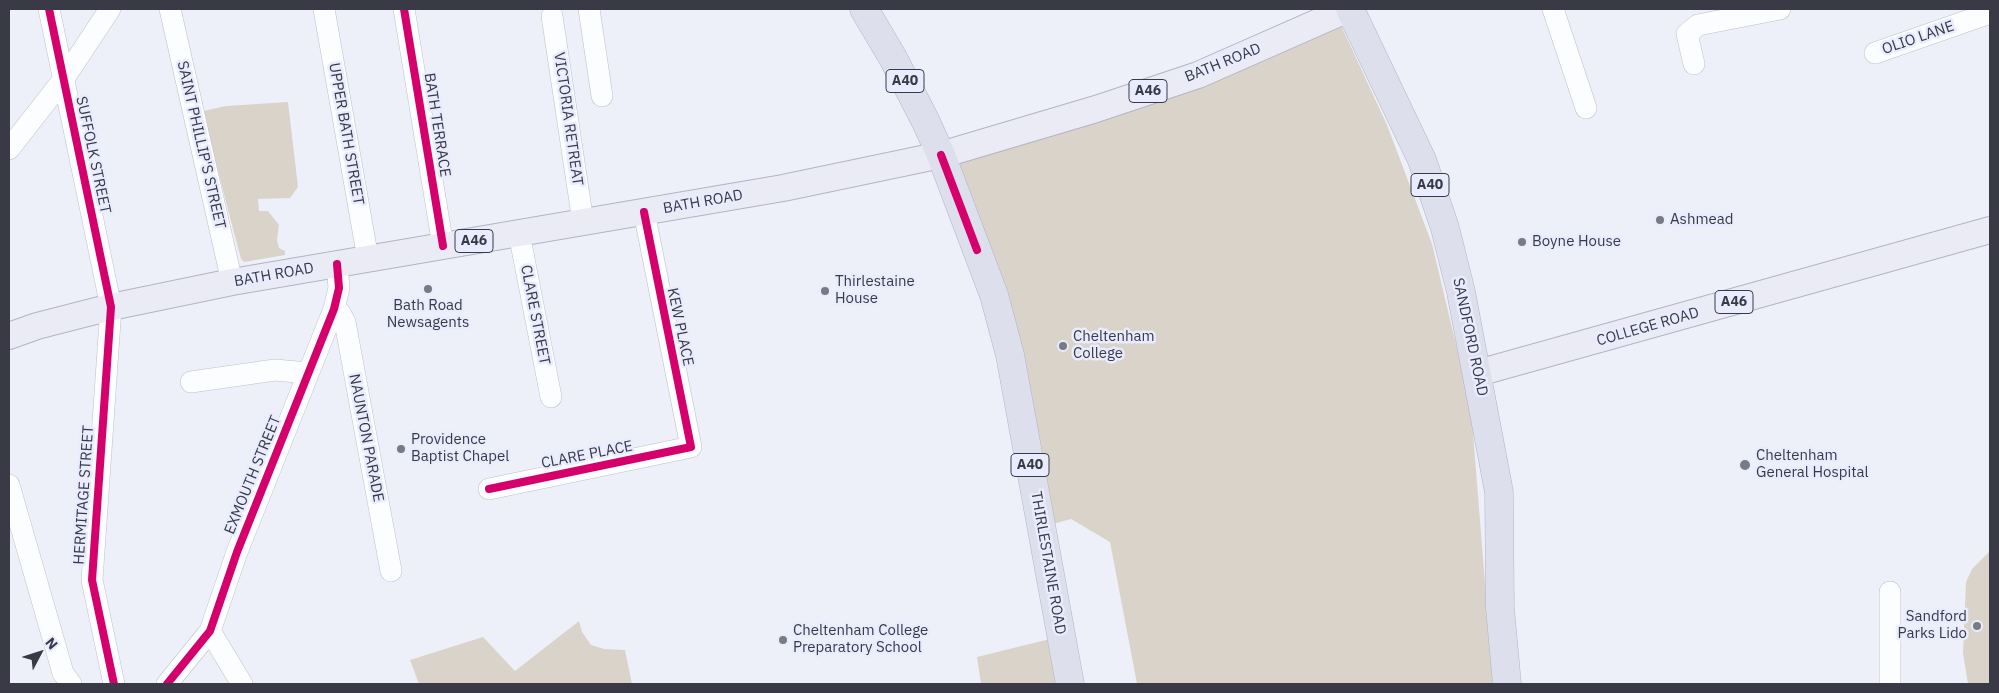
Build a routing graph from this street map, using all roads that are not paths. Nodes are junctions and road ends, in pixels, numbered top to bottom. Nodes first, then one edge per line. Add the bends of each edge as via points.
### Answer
1 (49, 9) edge
2 (110, 9) edge
3 (170, 9) edge
4 (324, 9) edge
5 (404, 9) edge
6 (589, 9) edge
7 (864, 9) edge
8 (1349, 9) edge
9 (1554, 9) edge
10 (1780, 9) edge
11 (1990, 13) edge
12 (552, 16) dead end
13 (1875, 53) dead end
14 (1694, 64) dead end
15 (63, 80) junction
16 (602, 96) dead end
17 (1586, 108) dead end
18 (9, 149) edge
19 (941, 155) junction
20 (644, 212) junction
21 (583, 222) junction
22 (1990, 230) edge
23 (518, 233) junction
24 (443, 246) junction
25 (368, 259) junction
26 (337, 264) junction
27 (232, 282) junction
28 (111, 306) junction
29 (334, 308) junction
30 (9, 336) edge
31 (1478, 373) junction
32 (308, 374) junction
33 (191, 382) dead end
34 (551, 397) dead end
35 (691, 447) joint
36 (9, 485) edge
37 (489, 489) dead end
38 (391, 571) dead end
39 (1890, 592) dead end
40 (210, 631) junction
41 (71, 684) edge
42 (114, 684) edge
43 (167, 684) edge
44 (242, 684) edge
45 (1070, 684) edge
46 (1507, 684) edge
47 (1890, 684) edge

1 - 15 street, SUFFOLK STREET
2 - 15 street
3 - 27 street, SAINT PHILLIP'S STREET
4 - 25 street, UPPER BATH STREET
5 - 24 street, BATH TERRACE
6 - 16 street
7 - 19 highway, A40 via 893,58
8 - 19 main road, BATH ROAD / A46 via 1198,75
8 - 31 highway, SANDFORD ROAD / A40 via 1422,160 1445,228
9 - 17 street
10 - 14 street via 1698,26 1687,34
11 - 13 street, OLIO LANE
12 - 21 street, VICTORIA RETREAT
15 - 18 street
15 - 28 street, SUFFOLK STREET
19 - 20 main road, BATH ROAD / A46
19 - 45 highway, THIRLESTAINE ROAD / A40 via 994,295 1010,355
20 - 21 main road, BATH ROAD / A46
20 - 35 street, KEW PLACE
21 - 23 main road, BATH ROAD / A46
22 - 31 main road, COLLEGE ROAD / A46
23 - 24 main road, BATH ROAD / A46
23 - 34 street, CLARE STREET
24 - 25 main road, BATH ROAD / A46
25 - 26 main road, BATH ROAD / A46
26 - 27 main road, BATH ROAD / A46
26 - 29 street, EXMOUTH STREET via 339,288
27 - 28 main road, BATH ROAD / A46
28 - 30 main road, BATH ROAD / A46
28 - 42 street, HERMITAGE STREET via 92,580
29 - 32 street, EXMOUTH STREET
29 - 38 street, NAUNTON PARADE via 345,322
31 - 46 highway, SANDFORD ROAD / A40 via 1499,492 1500,608
32 - 33 street via 275,370
32 - 40 street, EXMOUTH STREET via 237,552
35 - 37 street, CLARE PLACE
36 - 41 street via 63,673
39 - 47 street
40 - 43 street, EXMOUTH STREET
40 - 44 street

